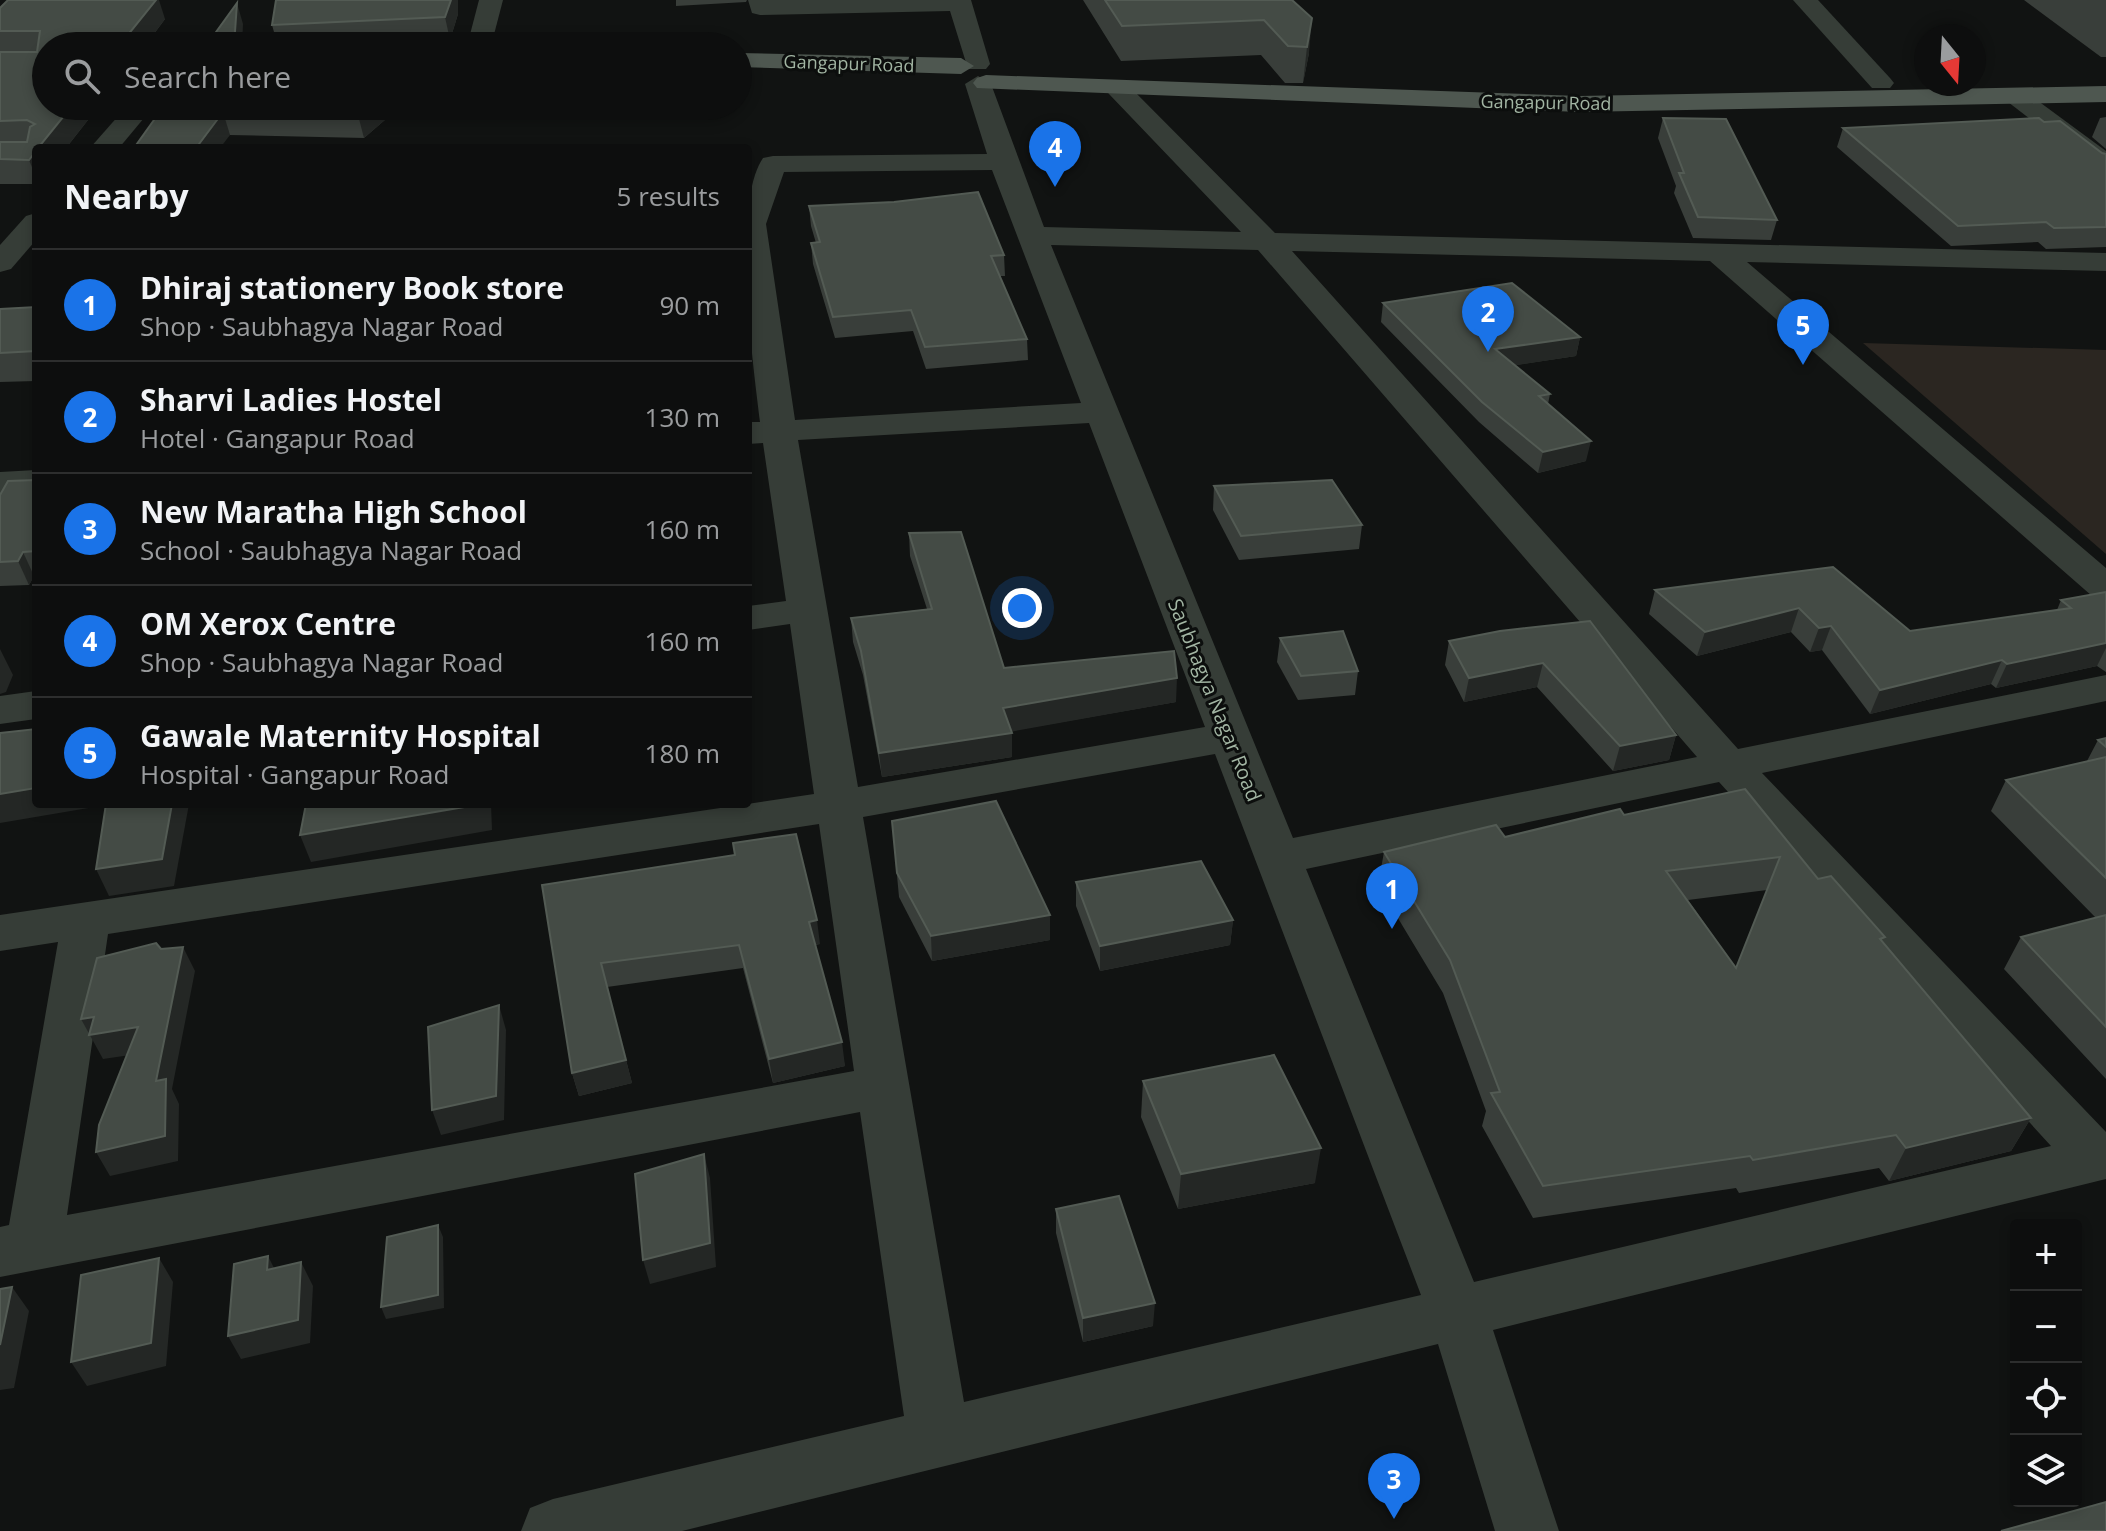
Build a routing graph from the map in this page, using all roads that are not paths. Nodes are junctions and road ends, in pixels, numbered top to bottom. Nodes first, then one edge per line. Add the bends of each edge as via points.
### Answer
1 (491, 0) edge
2 (760, 0) edge
3 (1805, 0) edge
4 (959, 2) edge
5 (483, 32) edge
6 (752, 61) edge
7 (975, 75) junction
8 (752, 76) edge
9 (2106, 78) edge
10 (1914, 82) edge
11 (1986, 82) edge
12 (1881, 83) junction
13 (1118, 89) junction
14 (2106, 94) edge
15 (2017, 97) junction
16 (129, 120) edge
17 (108, 144) edge
18 (1003, 162) junction
19 (761, 164) edge
20 (2106, 164) edge
21 (752, 218) edge
22 (19, 234) edge
23 (1032, 236) junction
24 (752, 241) edge
25 (1267, 242) junction
26 (1717, 252) junction
27 (2106, 262) edge
28 (0, 263) edge
29 (1101, 412) junction
30 (763, 432) edge
31 (32, 481) edge
32 (0, 483) edge
33 (2106, 588) edge
34 (807, 610) junction
35 (752, 617) edge
36 (2106, 688) edge
37 (32, 706) edge
38 (0, 710) edge
39 (1230, 737) junction
40 (1728, 765) junction
41 (838, 806) junction
42 (1278, 858) junction
43 (86, 920) junction
44 (0, 933) edge
45 (883, 1087) junction
46 (2101, 1158) edge
47 (17, 1249) edge
48 (1458, 1314) junction
49 (939, 1440) junction
50 (553, 1531) edge
51 (1527, 1531) edge

1 - 5 street
2 - 4 street via 760,8
3 - 12 street
4 - 7 street, Saubhagya Nagar Road
6 - 7 main road, Gangapur Road
7 - 8 main road, Gangapur Road
7 - 12 main road, Gangapur Road via 1518,84
7 - 13 main road, Gangapur Road
7 - 18 street, Saubhagya Nagar Road
9 - 11 main road
10 - 12 main road, Gangapur Road
13 - 15 main road, Gangapur Road via 1579,104
13 - 25 street
14 - 15 main road, Gangapur Road
15 - 20 street
16 - 17 street
18 - 19 street
18 - 23 street, Saubhagya Nagar Road
19 - 21 street
22 - 28 street
23 - 25 street
23 - 29 street, Saubhagya Nagar Road
24 - 30 street
25 - 26 street
25 - 40 street
26 - 27 street
26 - 33 street
29 - 30 street
29 - 39 street, Saubhagya Nagar Road
30 - 34 street
31 - 32 street
34 - 35 street
34 - 41 street
36 - 40 street
37 - 38 street
39 - 41 street
39 - 42 street, Saubhagya Nagar Road
40 - 42 street
40 - 46 street
41 - 43 street
41 - 45 street
42 - 48 street, Saubhagya Nagar Road
43 - 44 street
43 - 47 street
45 - 47 street
45 - 49 street
46 - 48 street
48 - 49 street
48 - 51 street, Saubhagya Nagar Road
49 - 50 street

